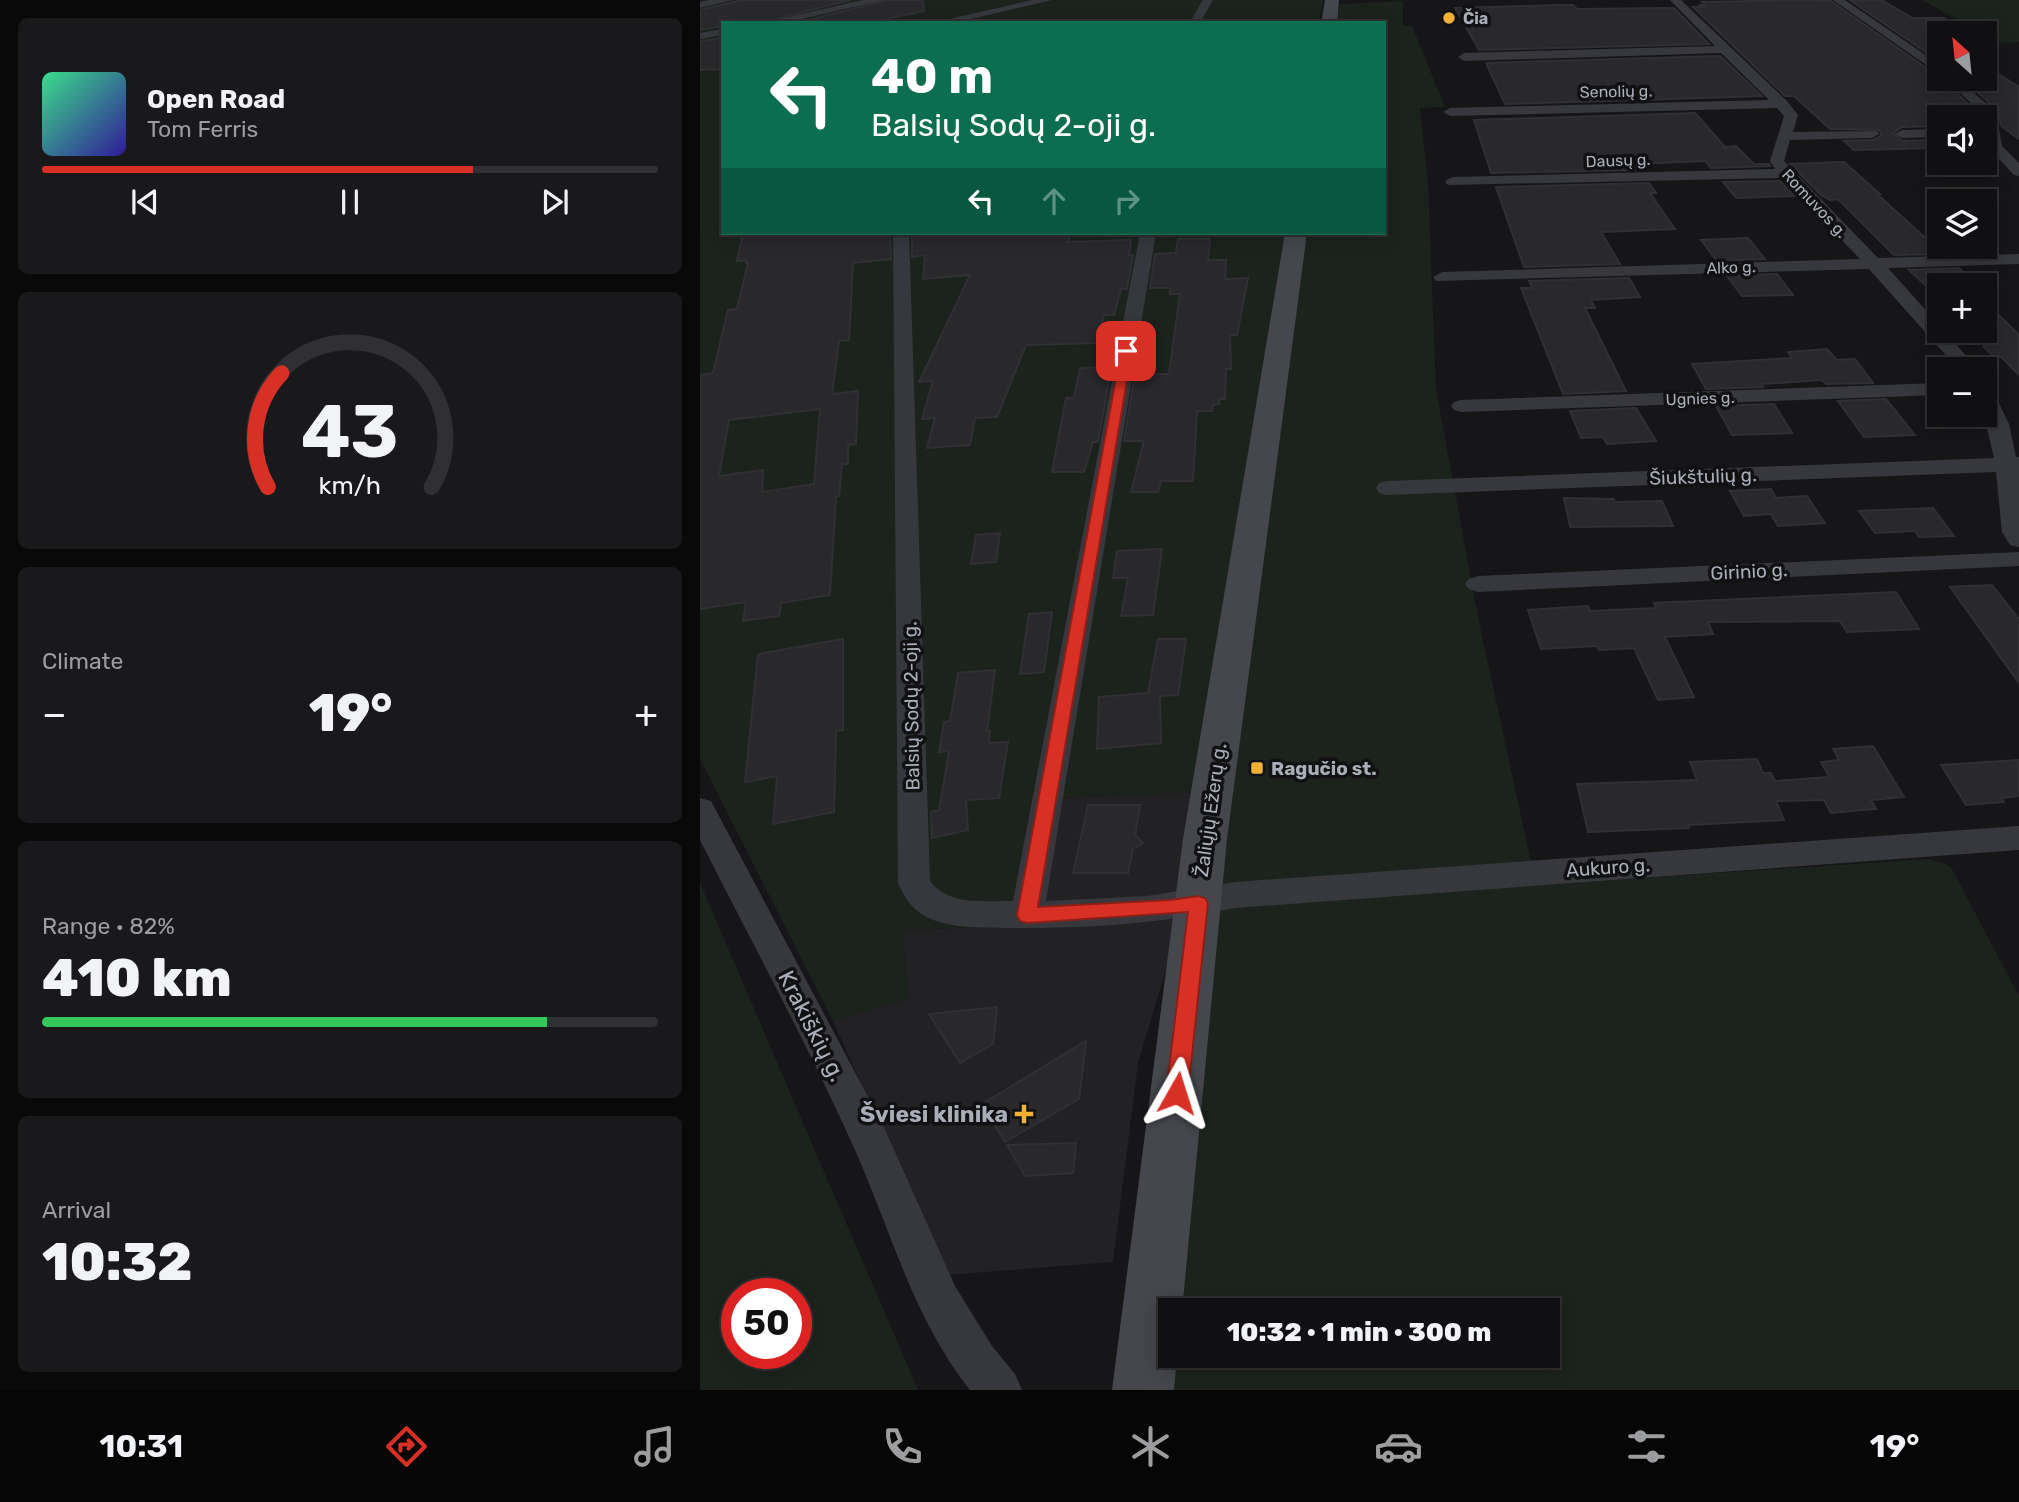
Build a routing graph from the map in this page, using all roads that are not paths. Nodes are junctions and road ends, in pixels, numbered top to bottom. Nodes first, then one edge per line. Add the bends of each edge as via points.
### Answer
1 (728, 0) edge
2 (879, 0) edge
3 (1047, 0) edge
4 (1208, 0) edge
5 (1332, 0) edge
6 (1675, 0) edge
7 (1838, 0) edge
8 (700, 5) edge
9 (777, 21) edge
10 (947, 21) edge
11 (1195, 21) edge
12 (1329, 21) edge
13 (721, 32) edge
14 (700, 36) edge
15 (1905, 46) junction
16 (1927, 46) edge
17 (1726, 49) junction
18 (1464, 57) dead end
19 (1927, 62) edge
20 (1965, 91) edge
21 (1782, 104) junction
22 (1981, 105) edge
23 (1450, 112) dead end
24 (1927, 133) edge
25 (1872, 134) dead end
26 (1902, 134) dead end
27 (1784, 136) junction
28 (1997, 149) edge
29 (2019, 172) edge
30 (1785, 173) junction
31 (1453, 182) dead end
32 (901, 235) edge
33 (1147, 235) edge
34 (1296, 235) edge
35 (2019, 259) edge
36 (1872, 262) junction
37 (1442, 277) dead end
38 (1957, 357) edge
39 (1927, 389) edge
40 (1461, 406) dead end
41 (1997, 415) edge
42 (2012, 464) edge
43 (1387, 488) dead end
44 (2019, 540) edge
45 (2019, 559) edge
46 (1478, 584) dead end
47 (700, 809) edge
48 (2019, 838) edge
49 (1198, 903) junction
50 (1027, 915) junction
51 (999, 1390) edge
52 (1143, 1390) edge

1 - 8 street
2 - 9 street
3 - 10 street
4 - 11 street
5 - 12 main road
6 - 17 street
7 - 15 street
13 - 14 street
15 - 16 street
15 - 19 street
17 - 18 street
17 - 21 street
20 - 22 street
21 - 23 street, Senolių g.
21 - 27 street, Romuvos g. via 1791,115
24 - 26 street
25 - 27 street
27 - 30 street, Romuvos g. via 1777,161
28 - 29 street
30 - 31 street, Dausų g.
30 - 36 street, Romuvos g.
32 - 50 street, Balsių Sodų 2-oji g. via 914,883 923,899 942,909
33 - 50 street
34 - 49 main road, Žaliųjų Ežerų g.
35 - 36 street, Alko g.
36 - 37 street, Alko g.
36 - 38 street, Romuvos g.
39 - 40 street, Ugnies g.
41 - 42 street
42 - 43 street, Šiukštulių g.
42 - 44 street via 2014,531
45 - 46 street, Girinio g.
47 - 51 street, Krakiškių g. via 869,1138 948,1321 975,1364
48 - 49 street, Aukuro g. via 1235,895
49 - 50 street, Balsių Sodų 2-oji g.
49 - 52 main road, Žaliųjų Ežerų g.

